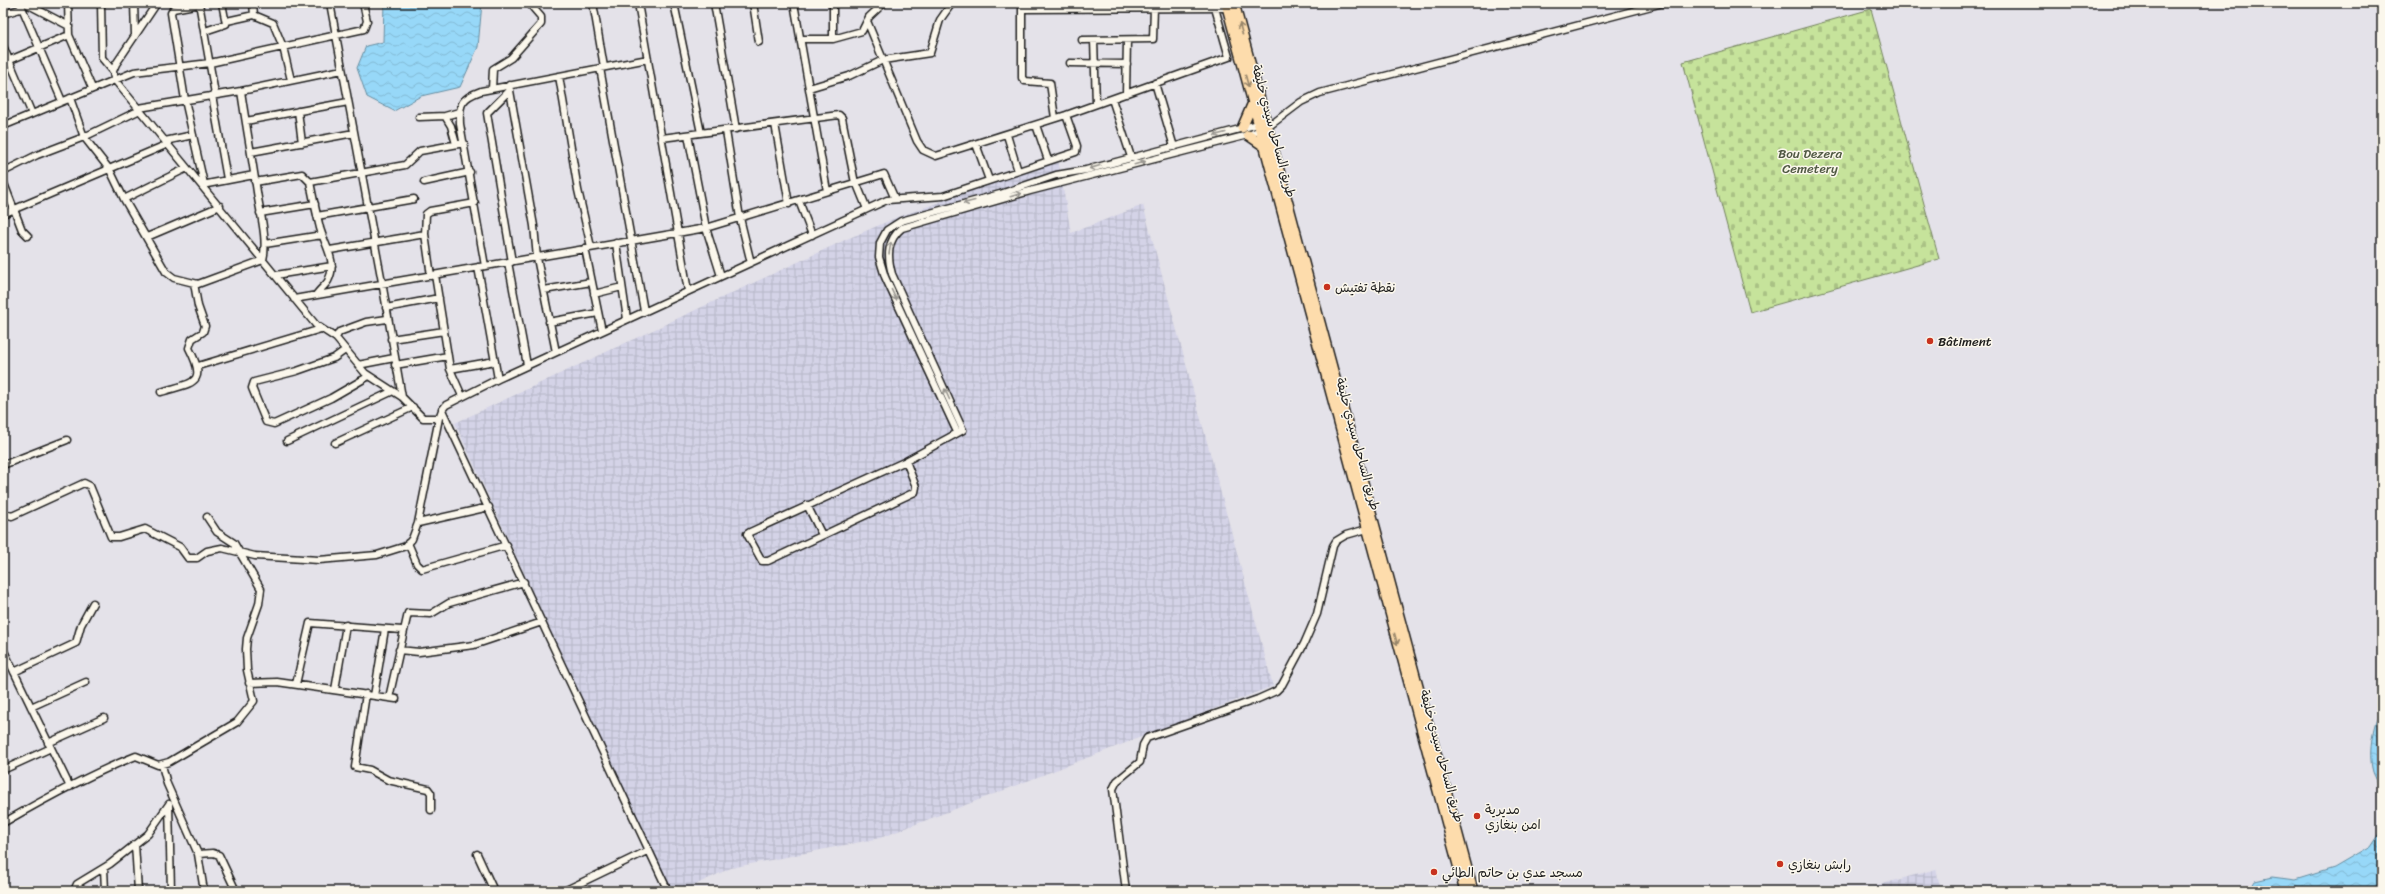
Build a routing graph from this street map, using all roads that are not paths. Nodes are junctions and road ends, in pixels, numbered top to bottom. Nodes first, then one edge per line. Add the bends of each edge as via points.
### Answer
1 (25, 3) edge
2 (68, 3) edge
3 (101, 3) edge
4 (134, 3) edge
5 (157, 3) edge
6 (222, 3) edge
7 (253, 3) edge
8 (330, 3) edge
9 (363, 3) edge
10 (529, 3) edge
11 (593, 3) edge
12 (640, 3) edge
13 (674, 3) edge
14 (714, 3) edge
15 (753, 3) edge
16 (794, 3) edge
17 (833, 3) edge
18 (884, 3) edge
19 (952, 3) edge
20 (1663, 3) edge
21 (2380, 3) edge
22 (200, 4) edge
23 (1229, 5) edge
24 (20, 6) edge
25 (1154, 7) junction
26 (1215, 8) junction
27 (2382, 12) edge
28 (3, 14) edge
29 (254, 15) junction
30 (227, 21) junction
31 (867, 21) junction
32 (69, 26) junction
33 (205, 31) junction
34 (69, 35) junction
35 (336, 35) junction
36 (136, 36) junction
37 (800, 39) junction
38 (833, 39) junction
39 (1082, 40) dead end
40 (1094, 40) junction
41 (1127, 40) junction
42 (759, 42) dead end
43 (3, 46) edge
44 (39, 47) junction
45 (283, 47) junction
46 (1239, 54) junction
47 (1229, 57) junction
48 (648, 59) junction
49 (883, 60) junction
50 (6, 62) edge
51 (210, 63) junction
52 (1070, 63) dead end
53 (1095, 63) junction
54 (1127, 64) junction
55 (181, 67) junction
56 (602, 68) junction
57 (342, 70) junction
58 (113, 71) junction
59 (559, 76) junction
60 (114, 79) junction
61 (291, 80) junction
62 (1155, 83) junction
63 (92, 88) junction
64 (510, 88) junction
65 (809, 88) junction
66 (492, 89) junction
67 (241, 91) junction
68 (1126, 94) junction
69 (214, 95) junction
70 (70, 98) junction
71 (1112, 99) junction
72 (185, 100) junction
73 (62, 101) junction
74 (348, 102) junction
75 (1252, 103) junction
76 (1096, 104) junction
77 (139, 109) junction
78 (298, 111) junction
79 (459, 112) junction
80 (32, 114) junction
81 (444, 116) junction
82 (1066, 116) junction
83 (419, 117) dead end
84 (814, 118) junction
85 (1055, 118) junction
86 (246, 121) junction
87 (775, 124) junction
88 (1036, 125) junction
89 (3, 126) edge
90 (1265, 126) junction
91 (736, 130) junction
92 (726, 131) junction
93 (1245, 132) junction
94 (354, 133) junction
95 (702, 133) junction
96 (193, 135) junction
97 (688, 135) junction
98 (1007, 135) junction
99 (84, 137) junction
100 (662, 138) junction
101 (166, 142) junction
102 (302, 143) junction
103 (464, 143) junction
104 (456, 144) junction
105 (976, 144) junction
106 (1264, 146) junction
107 (1174, 147) junction
108 (251, 152) junction
109 (1131, 157) junction
110 (1048, 160) junction
111 (187, 168) junction
112 (110, 170) junction
113 (1018, 170) junction
114 (3, 172) edge
115 (361, 172) junction
116 (470, 172) junction
117 (1075, 172) junction
118 (254, 175) junction
119 (227, 179) junction
120 (989, 180) junction
121 (1076, 180) junction
122 (3, 181) edge
123 (255, 182) junction
124 (310, 182) junction
125 (424, 182) dead end
126 (855, 182) junction
127 (203, 185) junction
128 (1028, 185) junction
129 (827, 191) junction
130 (1030, 191) junction
131 (124, 199) junction
132 (414, 199) dead end
133 (895, 199) junction
134 (799, 201) junction
135 (315, 204) junction
136 (475, 204) junction
137 (789, 204) junction
138 (220, 206) junction
139 (368, 208) junction
140 (14, 209) junction
141 (866, 209) junction
142 (260, 213) junction
143 (3, 214) edge
144 (317, 216) junction
145 (740, 218) junction
146 (706, 228) junction
147 (425, 234) junction
148 (679, 234) junction
149 (322, 235) junction
150 (812, 235) junction
151 (28, 236) dead end
152 (147, 236) junction
153 (632, 240) junction
154 (374, 242) junction
155 (616, 243) junction
156 (265, 244) junction
157 (588, 247) junction
158 (330, 250) junction
159 (537, 258) junction
160 (263, 260) junction
161 (510, 262) junction
162 (751, 262) junction
163 (332, 266) junction
164 (485, 266) junction
165 (478, 267) junction
166 (892, 274) junction
167 (276, 275) junction
168 (433, 275) junction
169 (721, 276) junction
170 (885, 277) junction
171 (382, 282) junction
172 (591, 282) junction
173 (194, 283) junction
174 (622, 287) junction
175 (544, 290) junction
176 (688, 291) junction
177 (594, 294) junction
178 (316, 295) junction
179 (439, 298) junction
180 (294, 299) junction
181 (386, 308) junction
182 (644, 311) junction
183 (598, 314) junction
184 (388, 319) junction
185 (627, 319) junction
186 (550, 322) junction
187 (321, 329) junction
188 (444, 331) junction
189 (602, 331) junction
190 (336, 338) junction
191 (391, 339) junction
192 (345, 350) junction
193 (556, 352) junction
194 (448, 356) junction
195 (394, 358) junction
196 (495, 361) junction
197 (358, 365) junction
198 (396, 365) junction
199 (527, 365) junction
200 (198, 366) junction
201 (450, 369) junction
202 (369, 376) junction
203 (498, 379) junction
204 (161, 392) dead end
205 (391, 392) junction
206 (462, 396) junction
207 (402, 397) junction
208 (413, 407) junction
209 (442, 410) junction
210 (439, 418) junction
211 (960, 431) junction
212 (67, 440) dead end
213 (287, 441) dead end
214 (335, 443) dead end
215 (906, 461) junction
216 (3, 465) edge
217 (807, 504) junction
218 (490, 507) junction
219 (3, 509) edge
220 (207, 517) dead end
221 (418, 523) junction
222 (1367, 529) junction
223 (822, 535) junction
224 (408, 543) junction
225 (507, 545) junction
226 (239, 552) junction
227 (524, 582) junction
228 (93, 603) dead end
229 (542, 622) junction
230 (346, 625) junction
231 (385, 629) junction
232 (402, 630) junction
233 (400, 641) junction
234 (3, 649) edge
235 (408, 649) junction
236 (399, 650) junction
237 (14, 672) junction
238 (86, 682) dead end
239 (249, 683) junction
240 (296, 684) junction
241 (335, 690) junction
242 (366, 694) junction
243 (374, 696) junction
244 (389, 698) junction
245 (396, 699) dead end
246 (32, 707) junction
247 (104, 718) dead end
248 (49, 745) junction
249 (162, 765) junction
250 (3, 770) edge
251 (70, 787) junction
252 (172, 796) junction
253 (169, 804) junction
254 (431, 810) dead end
255 (3, 822) edge
256 (135, 844) junction
257 (648, 850) junction
258 (198, 854) junction
259 (477, 854) dead end
260 (104, 868) junction
261 (74, 891) edge
262 (105, 891) edge
263 (138, 891) edge
264 (171, 891) edge
265 (204, 891) edge
266 (236, 891) edge
267 (494, 891) edge
268 (564, 891) edge
269 (668, 891) edge
270 (1126, 891) edge
271 (1465, 891) edge
272 (1473, 891) edge

1 - 32 street
2 - 32 street
3 - 58 street via 102,58
4 - 36 street
5 - 36 street
6 - 30 street
7 - 29 street
8 - 35 street
9 - 35 street via 365,27
10 - 66 street via 541,17 541,24 511,58 492,69
11 - 56 street
12 - 48 street
13 - 95 street
14 - 91 street
15 - 42 street
16 - 37 street
17 - 38 street
18 - 31 street
19 - 49 street via 940,20 930,53
20 - 90 street via 1320,93 1307,98
21 - 27 street
22 - 33 street
22 - 55 street via 172,11
23 - 26 street
23 - 46 highway, طريق الساحل سيدي خليفة
90 -> 23 highway
24 - 28 street
24 - 44 street
25 - 26 street
25 - 41 street via 1155,37 1150,40
25 - 85 street via 1022,9 1022,78 1025,81 1050,84
26 - 47 street
29 - 30 street
29 - 45 street via 273,23
30 - 33 street via 225,26
31 - 38 street via 862,31
31 - 49 street
32 - 34 street
33 - 51 street
34 - 44 street
34 - 63 street
35 - 45 street
35 - 57 street
36 - 58 street
37 - 38 street
37 - 65 street
39 - 40 street
40 - 41 street
40 - 53 street
41 - 54 street
43 - 50 street
44 - 50 street
44 - 73 street
45 - 51 street
45 - 61 street
46 - 47 street
46 -> 75 highway, طريق الساحل سيدي خليفة
47 - 62 street
48 - 56 street
48 - 100 street
49 - 65 street via 849,76
49 - 105 street via 923,150 936,156
50 - 80 street
51 - 55 street
51 - 69 street
52 - 53 street
53 - 54 street
53 - 76 street
54 - 68 street
55 - 60 street via 134,72
55 - 72 street
56 - 59 street
56 - 153 street
57 - 61 street
57 - 74 street
58 - 60 street
59 - 64 street
59 - 157 street
60 - 63 street
60 - 77 street
61 - 67 street
62 - 68 street
62 - 107 street
63 - 70 street
64 - 66 street
64 - 159 street via 534,226
64 - 161 street via 487,113
65 - 84 street
66 - 79 street via 469,95 463,100
67 - 69 street
67 - 86 street
68 - 71 street
69 - 72 street
69 - 119 street
70 - 73 street
70 - 99 street
71 - 76 street
71 - 109 street
72 - 77 street
72 - 96 street
73 - 80 street
74 - 78 street
74 - 94 street
75 - 90 highway, طريق الساحل سيدي خليفة
75 - 93 highway
76 - 82 street
77 - 99 street
77 - 101 street
78 - 86 street
78 - 102 street
79 - 81 street
79 - 103 street
80 - 89 street
81 - 83 street
81 - 104 street via 451,126
82 - 85 street
82 - 110 street via 1078,150
84 - 87 street
84 - 126 street via 842,118
84 - 129 street
85 - 88 street
86 - 108 street
87 - 91 street
87 - 137 street
88 - 98 street
88 - 110 street
90 - 93 street
90 - 93 street
90 - 106 highway, طريق الساحل سيدي خليفة
90 - 272 highway
91 - 92 street
92 - 95 street
92 - 145 street
93 - 106 highway
93 -> 107 street
121 -> 93 street
94 - 102 street
94 - 115 street
95 - 97 street
96 - 101 street
96 - 127 street
97 - 100 street
97 - 146 street
98 - 105 street
98 - 113 street
99 - 112 street
99 - 114 street via 37,155
100 - 148 street
101 - 111 street
101 - 112 street
102 - 108 street
103 - 104 street
103 - 116 street
104 - 115 street via 420,151 405,165
105 - 120 street
106 - 222 highway, طريق الساحل سيدي خليفة
107 - 109 street
108 - 118 street
109 -> 117 street
110 - 113 street
111 - 127 street
111 - 131 street
112 - 131 street
112 - 140 street
113 - 120 street
115 - 124 street
115 - 139 street
116 - 125 street
116 - 136 street
117 - 121 street
117 - 128 street via 1056,175
118 - 119 street
118 - 123 street
119 - 127 street
120 - 133 street via 943,196
121 - 130 street
122 - 140 street
123 - 124 street via 302,174
123 - 142 street
124 - 135 street
126 - 129 street
126 - 133 street via 885,174
126 - 141 street
127 - 138 street
128 - 130 street
128 -> 170 street via 906,219 892,226 880,243 879,257
129 - 134 street
166 -> 130 street via 890,244 902,228
131 - 152 street
132 - 139 street
133 - 141 street
134 - 137 street
134 - 150 street
135 - 142 street
135 - 144 street
136 - 147 street via 430,211 424,218
136 - 164 street
137 - 145 street
138 - 152 street
138 - 160 street
139 - 144 street
139 - 154 street
140 - 143 street
140 - 151 street via 22,230
141 - 150 street
142 - 156 street
144 - 149 street
145 - 146 street
145 - 162 street
146 - 148 street
146 - 169 street
147 - 154 street
147 - 168 street
148 - 153 street
148 - 176 street
149 - 156 street
149 - 158 street
150 - 162 street
152 - 173 street via 166,272 174,278
153 - 155 street
153 - 182 street
154 - 158 street
154 - 171 street
155 - 157 street
155 - 174 street
156 - 160 street
157 - 159 street
157 - 172 street
158 - 163 street
159 - 161 street
159 - 175 street
160 - 167 street
160 - 173 street via 198,284
161 - 164 street
161 - 199 street
162 - 169 street
163 - 167 street
163 - 178 street via 329,280
164 - 165 street
165 - 168 street
165 - 196 street
166 - 170 street
211 -> 166 street
167 - 180 street
168 - 171 street
168 - 179 street
169 - 176 street
170 -> 211 street
171 - 178 street
171 - 181 street
172 - 175 street
172 - 177 street
173 - 200 street via 205,326 203,332 192,339 189,348
174 - 177 street
174 - 185 street
175 - 186 street
176 - 182 street
177 - 183 street
178 - 180 street
179 - 181 street
179 - 188 street
180 - 187 street
181 - 184 street
182 - 185 street
183 - 186 street
183 - 189 street
184 - 190 street via 349,327 339,332
184 - 191 street
185 - 189 street
186 - 193 street
187 - 190 street
187 - 200 street
188 - 191 street
188 - 194 street
189 - 193 street
190 - 192 street
191 - 195 street
192 - 197 street
192 - 202 street via 334,358 254,382 252,388 266,422 274,424 325,401
193 - 199 street
194 - 198 street
194 - 201 street
195 - 197 street
195 - 198 street
196 - 201 street
196 - 203 street
197 - 202 street
198 - 207 street
199 - 203 street
200 - 204 street via 198,373 192,382
201 - 206 street
202 - 205 street
203 - 206 street
205 - 207 street
205 - 213 street
206 - 209 street
207 - 208 street
208 - 210 street via 423,418
208 - 214 street
209 - 210 street
209 - 218 street
210 - 221 street
211 - 215 street
212 - 216 street
215 - 217 street
215 - 223 street via 916,487 914,492
217 - 223 street
217 - 223 street via 747,534 765,562
218 - 221 street
218 - 225 street
219 - 226 street via 5,514 12,516 87,483 111,537 145,529 180,547 188,558 197,558 202,553 217,549
220 - 226 street via 217,532 234,543
221 - 224 street
222 - 270 street via 1341,537 1333,546 1317,614 1282,685 1276,691 1147,738 1140,762 1115,785 1113,795
222 -> 271 highway, طريق الساحل سيدي خليفة
224 - 225 street via 417,564 422,569
224 - 226 street via 395,551 377,555 319,560 255,556
225 - 227 street
226 - 239 street via 255,577 261,595 247,638
227 - 229 street
227 - 232 street via 449,603 431,614 408,612
228 - 237 street via 81,625 76,643
229 - 235 street via 474,644 419,652
229 - 257 street
230 - 231 street
230 - 240 street via 310,623
230 - 241 street
231 - 232 street
231 - 243 street
232 - 233 street
233 - 235 street
233 - 236 street
234 - 237 street
235 - 236 street
236 - 244 street
237 - 246 street
238 - 246 street
239 - 240 street
239 - 249 street via 254,701 237,722
240 - 241 street
241 - 242 street
242 - 243 street
242 - 254 street via 356,767 370,770 388,780 428,789 431,793
243 - 244 street
244 - 245 street
246 - 248 street
247 - 248 street
248 - 250 street
248 - 251 street
249 - 251 street via 136,756
249 - 252 street
251 - 255 street
252 - 253 street
252 - 258 street
253 - 256 street via 154,828
253 - 264 street
256 - 260 street
256 - 263 street
257 - 268 street
257 - 269 street
258 - 265 street
258 - 266 street via 219,855
259 - 267 street
260 - 261 street via 77,884
260 - 262 street

